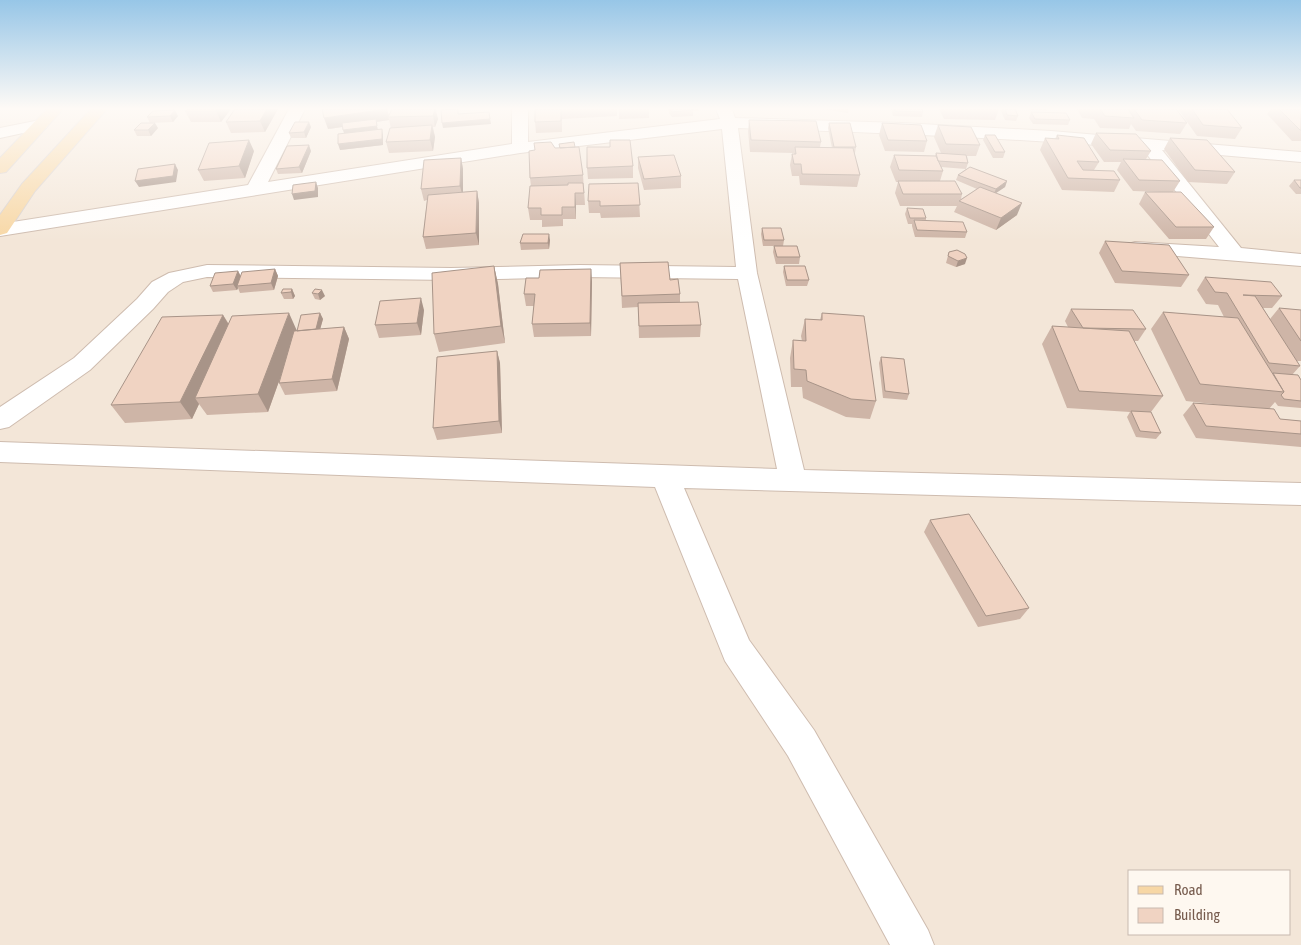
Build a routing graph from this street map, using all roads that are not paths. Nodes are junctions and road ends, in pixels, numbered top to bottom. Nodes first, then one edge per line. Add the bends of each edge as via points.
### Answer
1 (14, 153) edge
2 (59, 153) edge
3 (275, 153) edge
4 (488, 153) edge
5 (731, 153) edge
6 (1156, 153) edge
7 (1255, 153) edge
8 (1301, 157) edge
9 (0, 168) edge
10 (256, 190) junction
11 (0, 230) edge
12 (1134, 248) edge
13 (1235, 254) junction
14 (1301, 260) edge
15 (747, 273) junction
16 (0, 420) edge
17 (0, 452) edge
18 (665, 477) junction
19 (793, 480) junction
20 (1301, 494) edge
21 (913, 945) edge

1 - 9 main road
2 - 11 main road via 28,188
3 - 10 street
4 - 10 street
5 - 15 street
6 - 13 street
7 - 8 street
10 - 11 street
12 - 13 street
13 - 14 street
15 - 16 street via 207,271 176,277 160,287 82,364
15 - 19 street
17 - 18 street
18 - 19 street
18 - 21 street via 737,650 801,743
19 - 20 street

